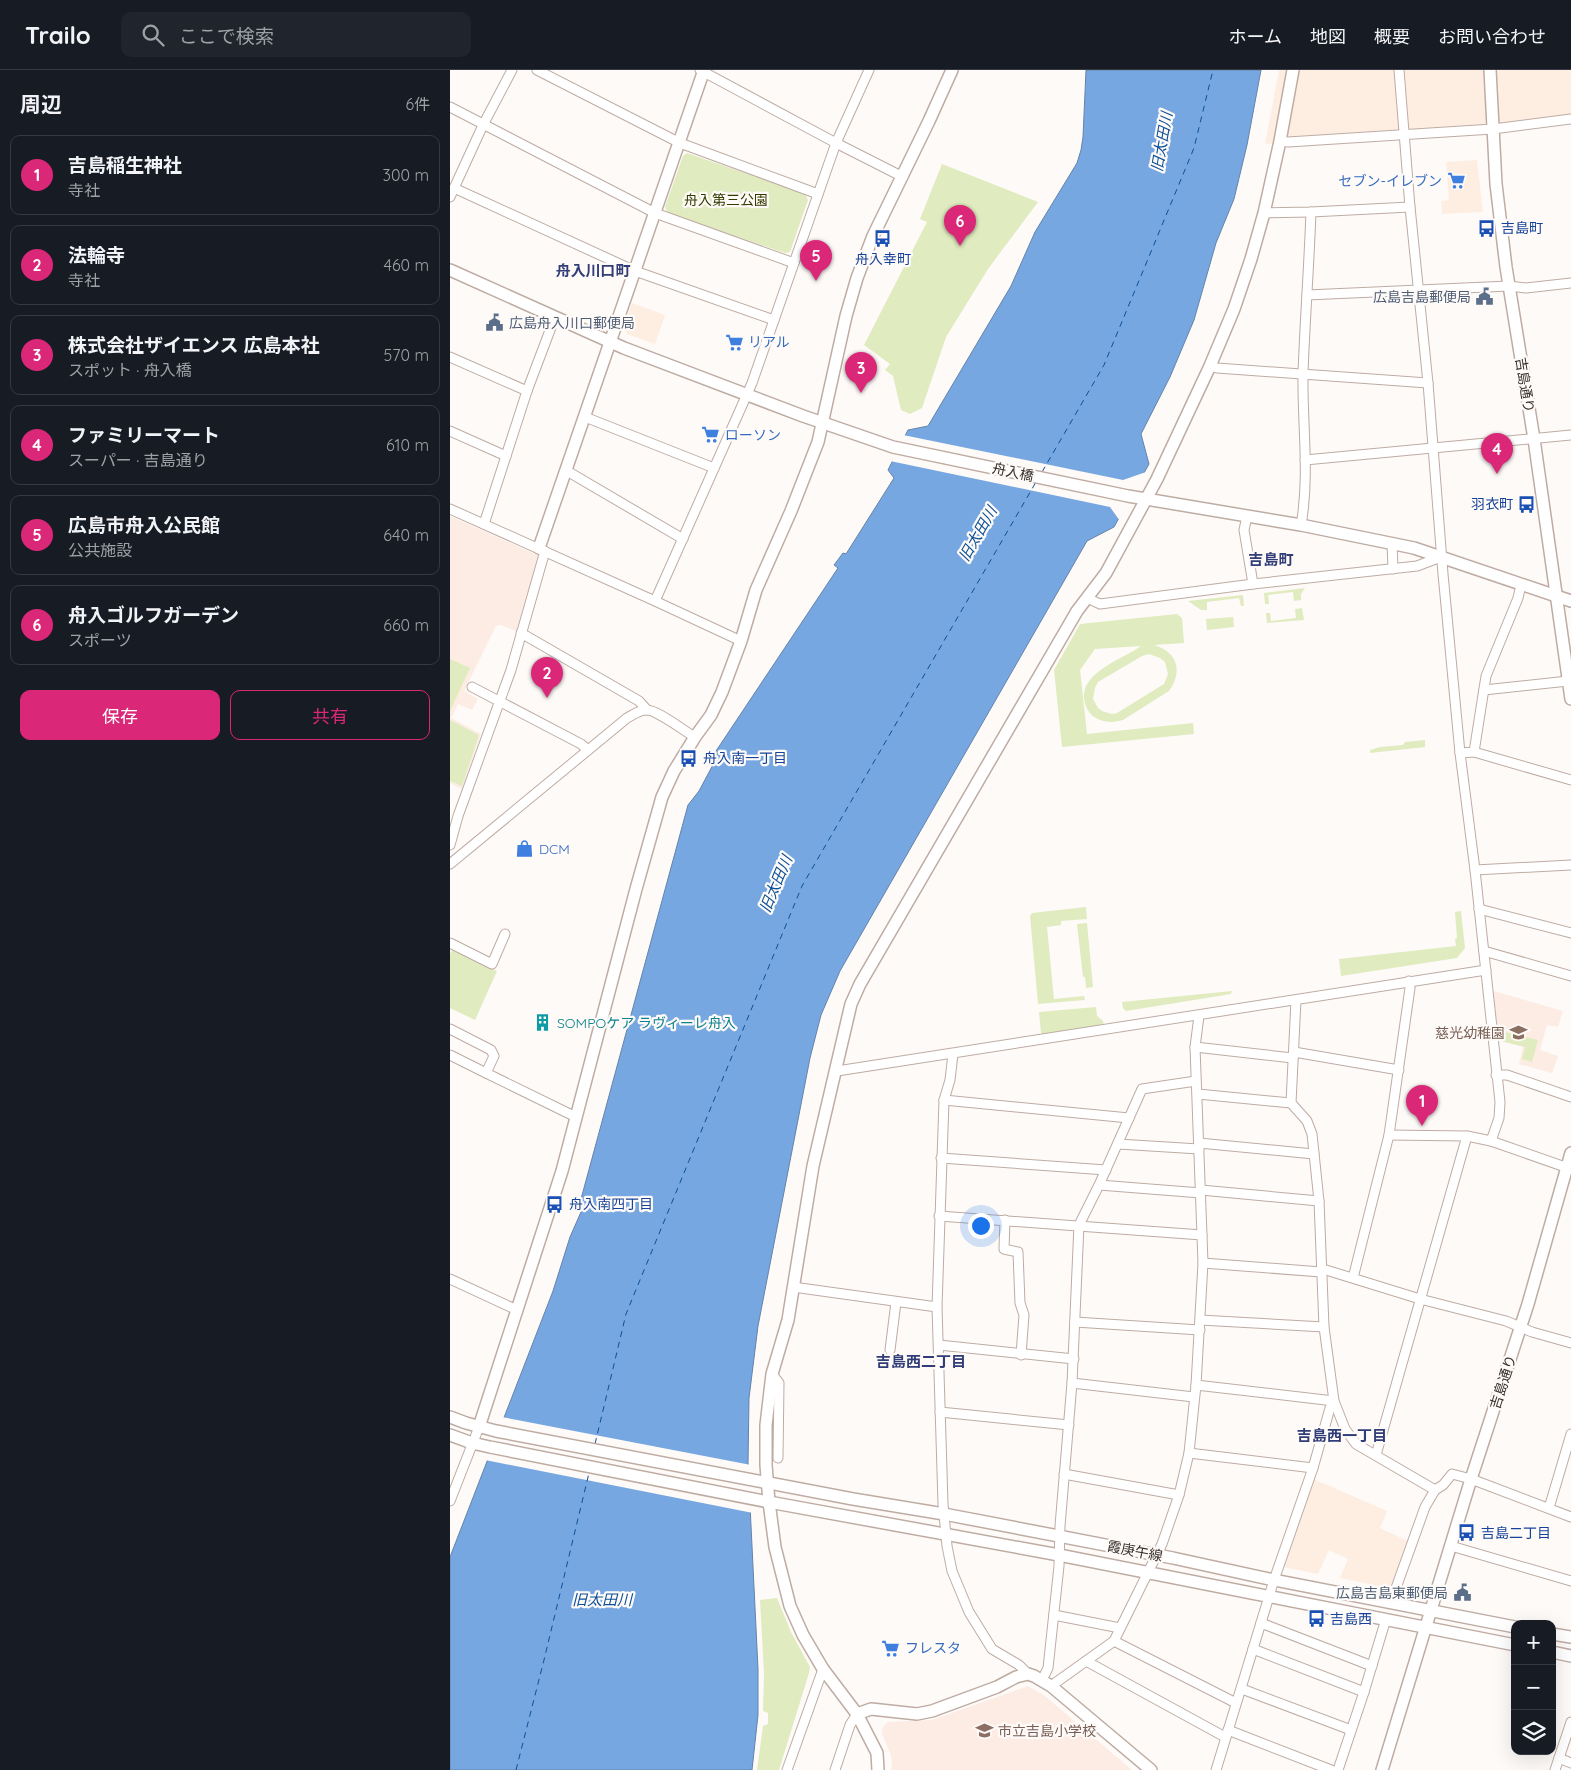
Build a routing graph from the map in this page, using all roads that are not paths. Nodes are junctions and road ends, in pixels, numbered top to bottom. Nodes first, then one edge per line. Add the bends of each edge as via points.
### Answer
1 (512, 70) edge
2 (537, 70) edge
3 (952, 70) edge
4 (1293, 70) edge
5 (1399, 70) edge
6 (1490, 70) edge
7 (702, 71) edge
8 (867, 71) edge
9 (450, 108) edge
10 (1571, 119) edge
11 (483, 125) junction
12 (1492, 129) junction
13 (1404, 134) junction
14 (1280, 141) junction
15 (680, 143) junction
16 (836, 143) junction
17 (903, 177) junction
18 (454, 188) junction
19 (818, 194) junction
20 (450, 197) edge
21 (1410, 207) junction
22 (1311, 212) junction
23 (1264, 213) junction
24 (655, 214) junction
25 (794, 263) junction
26 (450, 270) edge
27 (635, 271) junction
28 (1571, 283) edge
29 (1509, 286) junction
30 (1420, 290) junction
31 (1307, 295) junction
32 (555, 317) junction
33 (774, 320) junction
34 (610, 342) junction
35 (450, 357) edge
36 (1210, 366) junction
37 (1303, 374) junction
38 (1428, 383) junction
39 (527, 391) junction
40 (747, 394) junction
41 (585, 417) junction
42 (822, 423) junction
43 (450, 431) edge
44 (1571, 435) edge
45 (1534, 439) junction
46 (1434, 449) junction
47 (506, 456) junction
48 (1305, 460) junction
49 (714, 468) junction
50 (567, 471) junction
51 (1146, 499) junction
52 (450, 508) edge
53 (1247, 516) junction
54 (484, 524) junction
55 (1302, 525) junction
56 (683, 539) junction
57 (1392, 543) junction
58 (542, 549) junction
59 (1441, 557) junction
60 (1393, 569) junction
61 (1253, 584) junction
62 (1521, 584) junction
63 (1555, 595) junction
64 (1087, 598) junction
65 (655, 600) junction
66 (1571, 601) edge
67 (521, 633) junction
68 (741, 641) junction
69 (1568, 648) edge
70 (1568, 681) junction
71 (472, 687) dead end
72 (1484, 690) junction
73 (1571, 699) edge
74 (499, 701) junction
75 (647, 710) junction
76 (694, 737) junction
77 (588, 750) junction
78 (1474, 752) junction
79 (1460, 753) junction
80 (1571, 780) edge
81 (454, 814) edge
82 (450, 845) edge
83 (450, 864) edge
84 (1571, 864) edge
85 (1475, 870) junction
86 (1479, 909) junction
87 (1571, 933) edge
88 (505, 934) dead end
89 (450, 944) edge
90 (1484, 951) junction
91 (1486, 970) junction
92 (1571, 976) edge
93 (1409, 981) junction
94 (1296, 1000) junction
95 (1198, 1016) junction
96 (450, 1029) edge
97 (1195, 1047) junction
98 (953, 1054) junction
99 (450, 1055) edge
100 (1294, 1055) junction
101 (1398, 1070) junction
102 (836, 1071) junction
103 (486, 1073) junction
104 (1496, 1075) junction
105 (1196, 1081) junction
106 (1198, 1094) junction
107 (1571, 1097) edge
108 (944, 1100) junction
109 (1292, 1103) junction
110 (576, 1117) junction
111 (1129, 1118) junction
112 (1389, 1135) junction
113 (1467, 1136) junction
114 (1491, 1141) junction
115 (1118, 1144) junction
116 (1199, 1146) junction
117 (1571, 1153) edge
118 (1314, 1154) junction
119 (941, 1158) junction
120 (1569, 1168) edge
121 (1106, 1170) junction
122 (1099, 1186) junction
123 (1201, 1191) junction
124 (1318, 1201) junction
125 (940, 1216) junction
126 (1005, 1220) junction
127 (1079, 1225) junction
128 (1202, 1236) junction
129 (1203, 1264) junction
130 (1321, 1272) junction
131 (1353, 1278) junction
132 (450, 1279) edge
133 (794, 1287) junction
134 (1420, 1299) junction
135 (896, 1302) junction
136 (937, 1308) junction
137 (517, 1310) junction
138 (1200, 1320) junction
139 (1075, 1322) junction
140 (1521, 1326) junction
141 (1324, 1327) junction
142 (1200, 1330) junction
143 (1571, 1343) edge
144 (939, 1345) junction
145 (890, 1350) dead end
146 (1021, 1355) junction
147 (1074, 1359) junction
148 (772, 1374) junction
149 (1072, 1383) junction
150 (1196, 1385) junction
151 (1194, 1398) junction
152 (1334, 1401) junction
153 (940, 1412) junction
154 (450, 1416) edge
155 (1069, 1425) junction
156 (479, 1428) junction
157 (1571, 1434) edge
158 (450, 1435) edge
159 (472, 1443) junction
160 (1189, 1453) junction
161 (1376, 1455) junction
162 (778, 1458) dead end
163 (1313, 1468) junction
164 (1064, 1474) junction
165 (1471, 1479) junction
166 (767, 1483) junction
167 (1435, 1490) junction
168 (1179, 1495) junction
169 (450, 1501) edge
170 (769, 1502) junction
171 (1549, 1508) junction
172 (944, 1514) junction
173 (1571, 1517) edge
174 (945, 1534) junction
175 (1059, 1537) junction
176 (1451, 1546) junction
177 (1059, 1555) junction
178 (1156, 1555) junction
179 (1148, 1573) junction
180 (1274, 1580) junction
181 (1571, 1581) edge
182 (1270, 1596) junction
183 (1391, 1602) junction
184 (1431, 1611) junction
185 (1054, 1615) junction
186 (1386, 1619) junction
187 (1261, 1623) junction
188 (1511, 1626) edge
189 (1120, 1628) junction
190 (1425, 1628) junction
191 (1556, 1635) edge
192 (1571, 1637) edge
193 (1114, 1641) junction
194 (1511, 1644) edge
195 (1254, 1649) junction
196 (1556, 1653) edge
197 (1571, 1656) edge
198 (1086, 1661) junction
199 (1372, 1666) junction
200 (823, 1669) junction
201 (1028, 1674) junction
202 (1046, 1683) junction
203 (1242, 1689) junction
204 (1364, 1692) junction
205 (1236, 1703) junction
206 (857, 1714) junction
207 (1571, 1722) edge
208 (1351, 1730) junction
209 (1226, 1734) junction
210 (1558, 1758) junction
211 (1571, 1763) edge
212 (787, 1770) edge
213 (835, 1770) edge
214 (878, 1770) edge
215 (1151, 1770) edge
216 (1216, 1770) edge
217 (1332, 1770) edge
218 (1338, 1770) edge
219 (1382, 1770) edge
220 (1555, 1770) edge

1 - 11 street
2 - 15 street
3 - 17 street
4 - 14 street
5 - 13 street
6 - 12 street, 吉島通り
7 - 15 street
7 - 16 street
8 - 16 street
9 - 11 street
10 - 12 street
11 - 18 street
11 - 24 street
12 - 13 street
12 - 29 street, 吉島通り
13 - 14 street
13 - 21 street
14 - 23 street
15 - 19 street
15 - 24 street
16 - 17 street
16 - 19 street
17 - 42 street via 873,236 857,278
18 - 20 street
18 - 27 street
19 - 25 street
21 - 22 street
21 - 30 street
22 - 23 street
22 - 31 street
23 - 36 street via 1251,259
24 - 25 street
24 - 27 street
25 - 33 street
26 - 32 street, 舟入橋
27 - 33 street
27 - 34 street
28 - 29 street via 1526,288
29 - 30 street
29 - 45 street, 吉島通り
30 - 31 street
30 - 38 street
31 - 37 street
32 - 34 street, 舟入橋
32 - 39 street
33 - 40 street
34 - 40 street, 舟入橋
34 - 41 street
35 - 39 street
36 - 37 street
36 - 51 street
37 - 38 street
37 - 48 street
38 - 46 street
39 - 47 street
40 - 42 street, 舟入橋
40 - 49 street
41 - 49 street
41 - 50 street
42 - 51 street, 舟入橋 via 893,447
42 - 68 street via 795,502 756,590
43 - 47 street
44 - 45 street
45 - 46 street
45 - 63 street, 吉島通り
46 - 48 street
46 - 59 street
47 - 54 street
48 - 55 street
49 - 56 street
50 - 56 street
50 - 58 street
51 - 53 street, 舟入橋
51 - 64 street via 1106,574
52 - 54 street
53 - 55 street, 舟入橋
53 - 61 street via 1244,530
54 - 58 street
55 - 57 street, 舟入橋
56 - 65 street
57 - 59 street, 舟入橋
57 - 60 street
58 - 65 street
58 - 67 street
59 - 60 street via 1417,566
59 - 62 street, 舟入橋
59 - 79 street
60 - 61 street
61 - 64 street via 1100,604
62 - 63 street, 舟入橋
62 - 72 street via 1489,667
63 - 66 street, 舟入橋
63 - 69 street, 吉島通り
64 - 102 street via 1076,611 860,984 851,1004
65 - 68 street
67 - 74 street
67 - 75 street via 639,701
68 - 76 street via 711,715
69 - 70 street, 吉島通り
70 - 72 street
70 - 73 street, 吉島通り
71 - 74 street
72 - 78 street
74 - 77 street
74 - 81 street
75 - 76 street
75 - 77 street via 627,718
76 - 110 street via 662,797
77 - 83 street
78 - 79 street
78 - 80 street
79 - 85 street
81 - 82 street
84 - 85 street
85 - 86 street
86 - 87 street
86 - 90 street
88 - 89 street via 492,964
90 - 91 street
90 - 92 street
91 - 93 street
91 - 104 street
93 - 94 street
93 - 101 street
94 - 95 street
94 - 100 street
95 - 97 street
95 - 98 street
96 - 103 street via 492,1050 494,1056
97 - 100 street
97 - 105 street
98 - 102 street
98 - 108 street
99 - 103 street
100 - 101 street
100 - 109 street
101 - 112 street
102 - 133 street via 813,1166
103 - 110 street
104 - 107 street via 1507,1075
104 - 114 street via 1499,1118
105 - 106 street
105 - 111 street via 1142,1089
106 - 109 street
106 - 116 street
108 - 111 street
108 - 119 street
109 - 118 street via 1307,1121
110 - 137 street
111 - 115 street
112 - 113 street
112 - 131 street
113 - 114 street
113 - 134 street
114 - 120 street
115 - 116 street
115 - 121 street
116 - 118 street
116 - 123 street
117 - 120 street, 吉島通り
118 - 124 street
119 - 121 street
119 - 125 street
120 - 140 street, 吉島通り
121 - 122 street
122 - 123 street
122 - 127 street
123 - 124 street
123 - 128 street
124 - 130 street
125 - 126 street
125 - 136 street
126 - 127 street
126 - 146 street via 1004,1249 1018,1252 1020,1303 1024,1315
127 - 128 street
127 - 139 street
128 - 129 street
129 - 130 street
129 - 138 street
130 - 131 street via 1326,1270
130 - 141 street
131 - 134 street
132 - 137 street
133 - 135 street
133 - 148 street
134 - 140 street
134 - 161 street
135 - 136 street
135 - 145 street
136 - 144 street
137 - 156 street
138 - 141 street
138 - 142 street
139 - 142 street
139 - 147 street
140 - 143 street
140 - 165 street, 吉島通り
141 - 152 street
142 - 150 street
144 - 146 street
144 - 153 street
146 - 147 street
147 - 149 street
148 - 162 street via 779,1383
148 - 166 street via 766,1425
149 - 151 street
149 - 155 street
150 - 151 street
150 - 152 street
151 - 160 street
152 - 161 street via 1344,1429 1356,1444
152 - 163 street
153 - 155 street
153 - 172 street
154 - 156 street
155 - 164 street
156 - 159 street
156 - 166 street, 霞庚午線
157 - 171 street
158 - 159 street
159 - 169 street
159 - 170 street
160 - 163 street
160 - 168 street
161 - 167 street
163 - 180 street
164 - 168 street
164 - 175 street
165 - 167 street via 1452,1474 1443,1486
165 - 171 street
165 - 176 street, 吉島通り
166 - 170 street
166 - 172 street, 霞庚午線
167 - 183 street via 1425,1507
168 - 178 street
170 - 174 street
170 - 200 street via 775,1547 790,1606
171 - 173 street
172 - 174 street
172 - 175 street, 霞庚午線
174 - 177 street
174 - 201 street via 952,1571 969,1612 992,1649
175 - 177 street
175 - 178 street, 霞庚午線
176 - 181 street
176 - 184 street, 吉島通り
177 - 179 street
177 - 185 street
178 - 179 street
178 - 180 street, 霞庚午線
179 - 182 street
179 - 189 street
180 - 182 street
180 - 183 street, 霞庚午線
182 - 186 street
182 - 187 street
183 - 184 street, 霞庚午線
184 - 188 street, 霞庚午線
184 - 190 street, 吉島通り
185 - 189 street
185 - 202 street
186 - 190 street
186 - 199 street
187 - 195 street
187 - 199 street
189 - 193 street
190 - 194 street
190 - 219 street, 吉島通り
191 - 192 street
193 - 198 street
193 - 205 street
195 - 203 street
195 - 204 street
196 - 197 street
198 - 202 street
198 - 209 street
199 - 204 street
200 - 206 street
200 - 212 street
201 - 202 street
201 - 206 street via 932,1711 917,1714 871,1709
202 - 215 street
203 - 205 street
203 - 208 street
204 - 208 street
205 - 209 street
206 - 213 street
206 - 214 street via 877,1753
207 - 210 street
208 - 218 street
209 - 216 street
209 - 217 street
210 - 211 street
210 - 220 street

